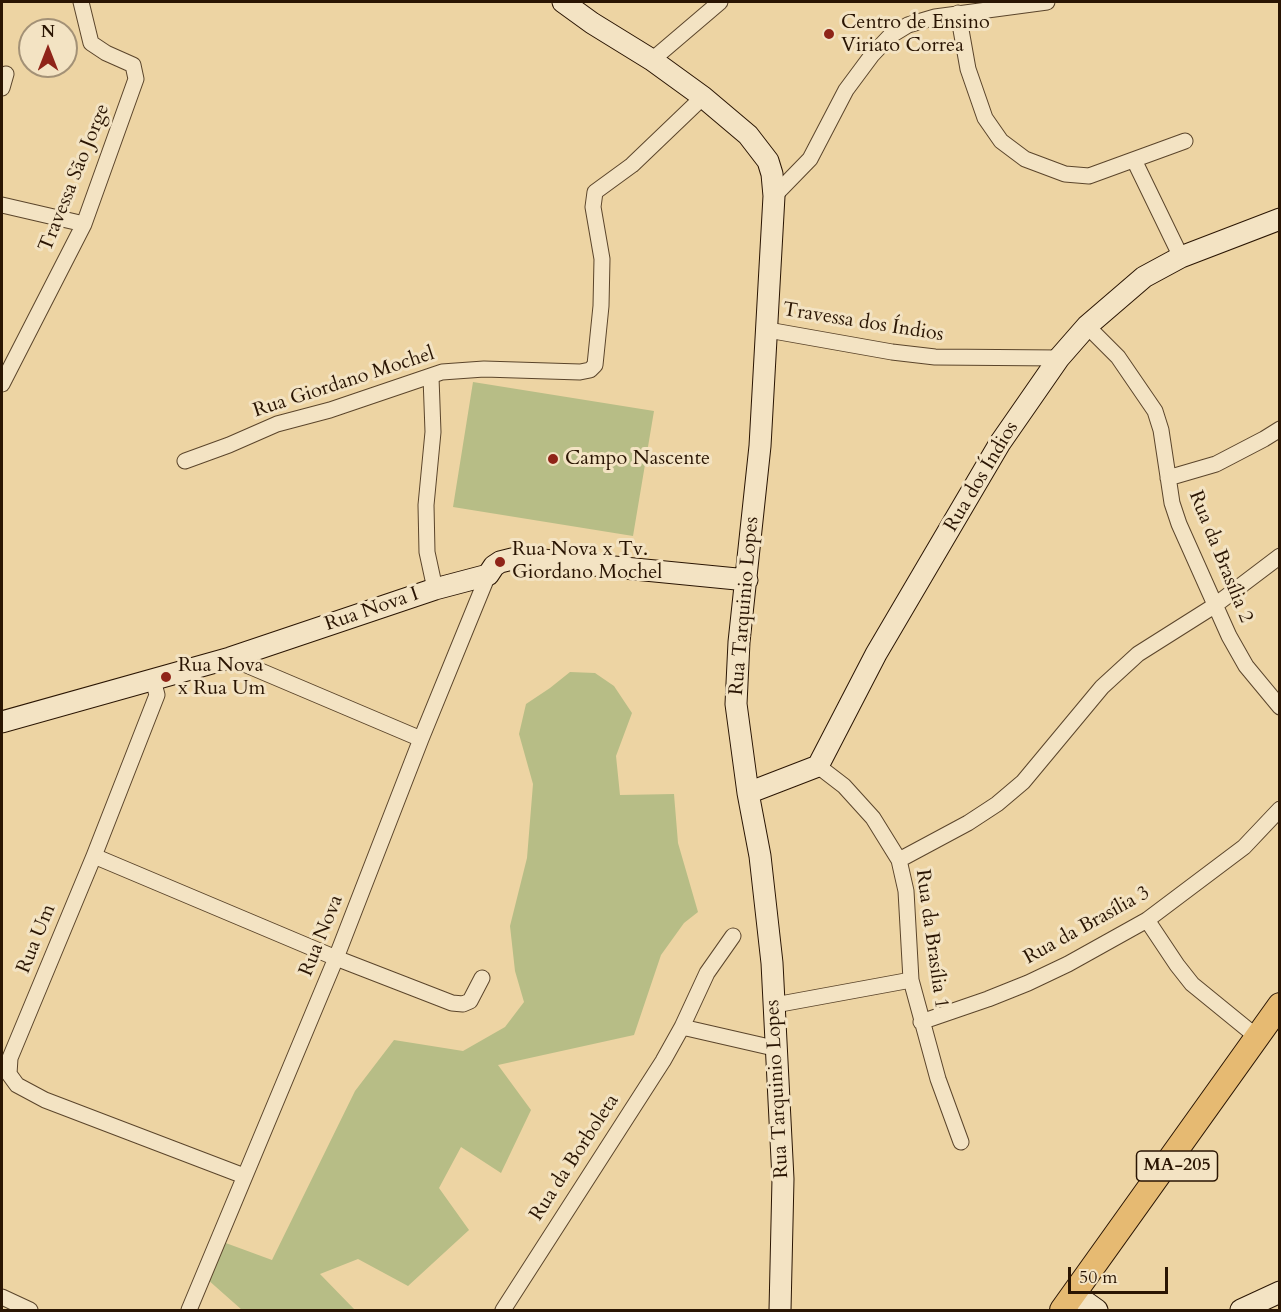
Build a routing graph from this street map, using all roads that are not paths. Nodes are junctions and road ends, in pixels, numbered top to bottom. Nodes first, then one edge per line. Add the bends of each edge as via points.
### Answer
1 (81, 2) edge
2 (563, 2) edge
3 (720, 2) edge
4 (1047, 2) edge
5 (934, 9) edge
6 (958, 13) junction
7 (652, 60) junction
8 (703, 97) junction
9 (1185, 141) dead end
10 (1134, 160) junction
11 (774, 196) junction
12 (2, 205) edge
13 (1280, 219) edge
14 (84, 224) junction
15 (1181, 257) junction
16 (1087, 326) junction
17 (768, 330) junction
18 (1059, 358) junction
19 (431, 377) junction
20 (2, 384) edge
21 (1280, 429) edge
22 (185, 461) dead end
23 (1168, 478) junction
24 (1280, 556) edge
25 (488, 575) junction
26 (747, 580) junction
27 (435, 590) junction
28 (1214, 606) junction
29 (230, 658) junction
30 (153, 680) junction
31 (1280, 707) edge
32 (2, 722) edge
33 (420, 740) junction
34 (818, 766) junction
35 (748, 793) junction
36 (1280, 809) edge
37 (94, 856) junction
38 (898, 860) junction
39 (1147, 920) junction
40 (733, 936) dead end
41 (336, 958) junction
42 (482, 978) dead end
43 (911, 980) junction
44 (775, 1005) junction
45 (1280, 1005) edge
46 (921, 1022) junction
47 (1280, 1022) edge
48 (682, 1027) junction
49 (1257, 1037) junction
50 (778, 1049) junction
51 (961, 1142) dead end
52 (244, 1176) junction
53 (1280, 1292) edge
54 (2, 1298) edge
55 (1079, 1308) edge
56 (30, 1311) edge
57 (189, 1311) edge
58 (503, 1311) edge
59 (780, 1311) edge
60 (1241, 1311) edge

1 - 14 street, Travessa São Jorge via 91,43 133,65 136,79
2 - 7 street, Rua Tarquinio Lopes
3 - 7 street
4 - 6 street
5 - 6 street
5 - 11 street via 890,36 872,55 846,90 810,159
6 - 10 street via 976,96 1001,141 1025,159 1065,174 1089,176
7 - 8 street, Rua Tarquinio Lopes
8 - 11 street, Rua Tarquinio Lopes via 759,148 768,161
8 - 19 street, Rua Giordano Mochel via 632,165 595,192 592,207 602,259 595,366 580,372 484,369 442,372
9 - 10 street
10 - 15 street
11 - 17 street, Rua Tarquinio Lopes
12 - 14 street
13 - 15 street, Rua dos Índios
14 - 20 street, Travessa São Jorge
15 - 16 street, Rua dos Índios via 1144,277
16 - 18 street, Rua dos Índios
16 - 23 street, Rua da Brasília 2 via 1118,357 1155,411
17 - 18 street, Travessa dos Índios via 935,357
17 - 26 street, Rua Tarquinio Lopes
18 - 34 street, Rua dos Índios via 876,654
19 - 22 street, Rua Giordano Mochel via 277,424
19 - 27 street via 433,432 426,505 427,552
21 - 23 street via 1216,464
23 - 28 street, Rua da Brasília 2 via 1179,524
24 - 28 street
25 - 26 street, Rua Nova I via 500,562 522,558
25 - 27 street, Rua Nova I
25 - 33 street, Rua Nova
26 - 35 street, Rua Tarquinio Lopes via 736,704
27 - 29 street, Rua Nova I
28 - 31 street, Rua da Brasília 2 via 1246,666
28 - 38 street via 1138,654 1102,687 1023,782 997,804
29 - 30 street, Rua Nova I
29 - 33 street
30 - 32 street, Rua Nova I
30 - 37 street, Rua Um via 157,695
33 - 41 street, Rua Nova
34 - 35 street
34 - 38 street, Rua da Brasília 1 via 844,786 873,819
35 - 44 street, Rua Tarquinio Lopes via 760,856
36 - 39 street, Rua da Brasília 3 via 1244,847
37 - 41 street
37 - 52 street, Rua Um via 10,1058 9,1074 17,1085 45,1100
38 - 43 street, Rua da Brasília 1 via 906,891
39 - 46 street, Rua da Brasília 3 via 1028,983
39 - 49 street via 1192,984
40 - 48 street, Rua da Borboleta via 707,973
41 - 42 street via 458,1004 470,1000
41 - 52 street, Rua Nova
43 - 44 street
43 - 46 street, Rua da Brasília 1
44 - 50 street, Rua Tarquinio Lopes
45 - 49 main road, MA-205
46 - 51 street, Rua da Brasília 1
47 - 55 main road, MA-205
48 - 50 street
48 - 58 street, Rua da Borboleta
49 - 55 main road, MA-205
50 - 59 street, Rua Tarquinio Lopes via 783,1179
52 - 57 street, Rua Nova
53 - 60 street
54 - 56 street

